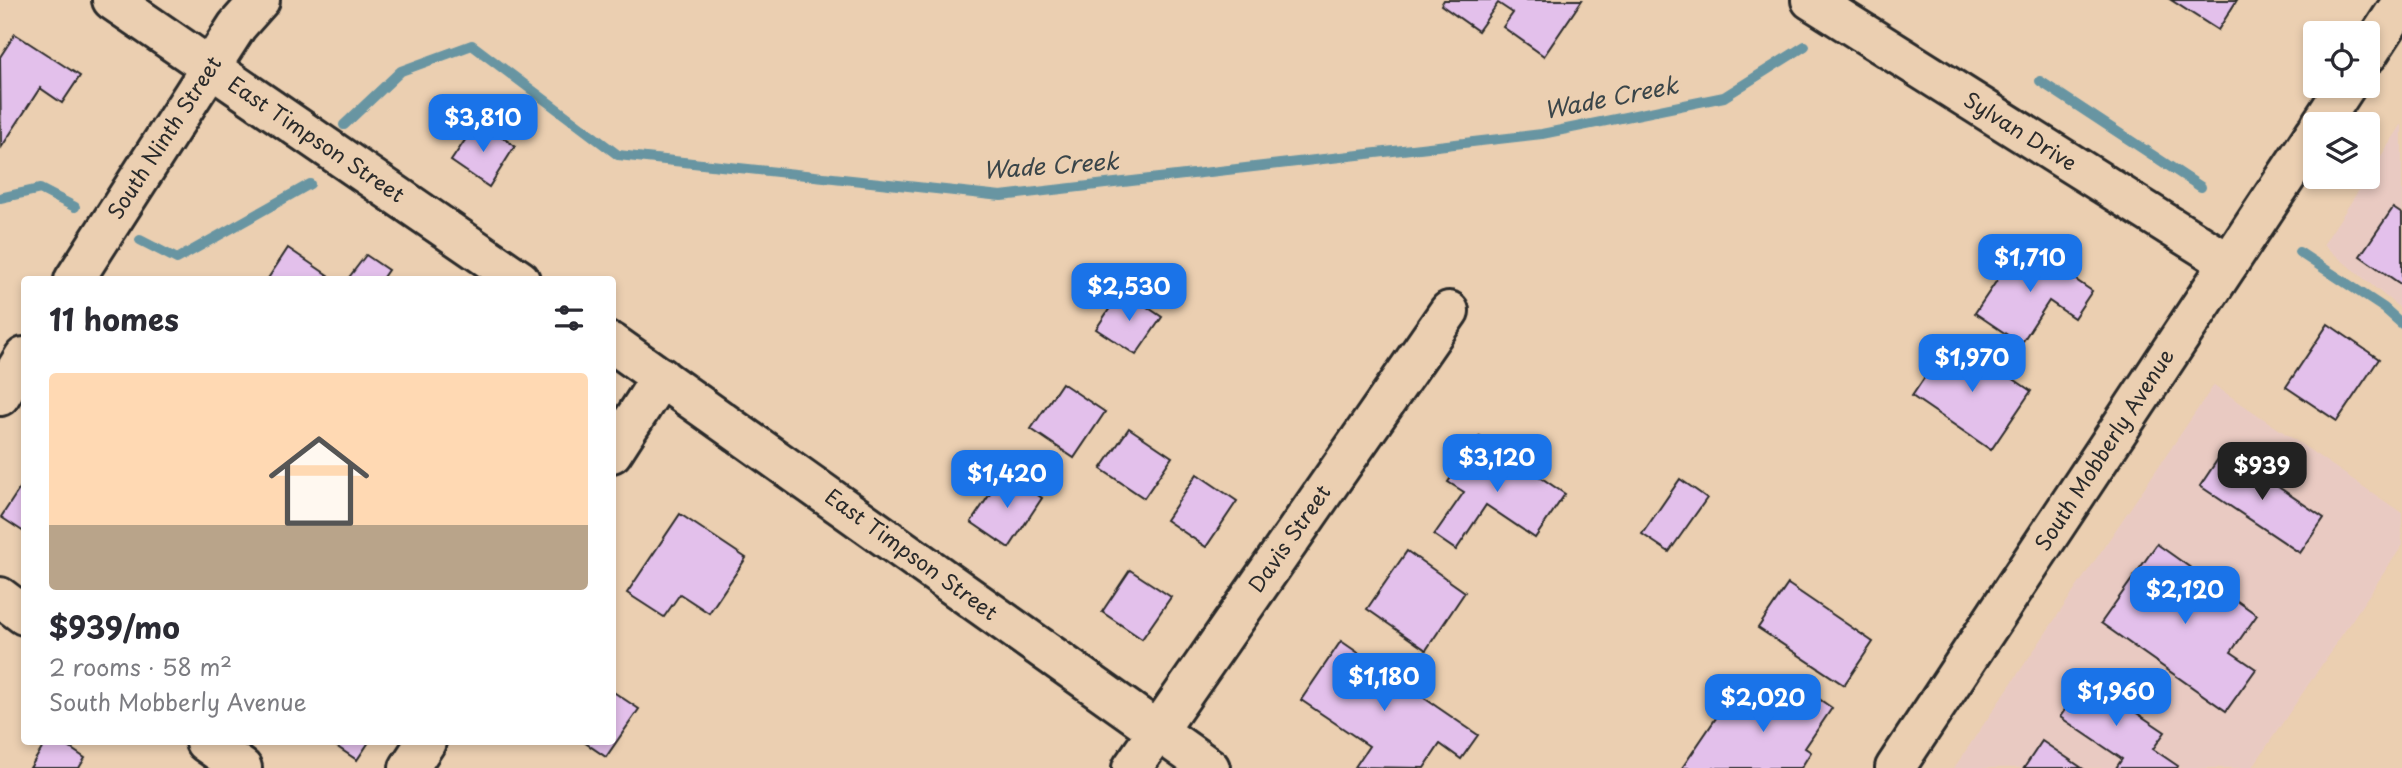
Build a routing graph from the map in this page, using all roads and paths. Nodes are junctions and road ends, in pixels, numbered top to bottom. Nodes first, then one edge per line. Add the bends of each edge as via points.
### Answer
1 (112, 0) edge
2 (260, 0) edge
3 (1811, 0) edge
4 (2402, 2) edge
5 (2380, 36) edge
6 (210, 68) junction
7 (2303, 151) edge
8 (2229, 263) junction
9 (77, 276) edge
10 (514, 276) edge
11 (1449, 311) dead end
12 (616, 346) edge
13 (21, 362) edge
14 (662, 377) junction
15 (0, 396) edge
16 (616, 447) edge
17 (0, 597) edge
18 (21, 613) edge
19 (1157, 730) junction
20 (209, 745) edge
21 (424, 745) edge
22 (242, 768) edge
23 (409, 768) edge
24 (1132, 768) edge
25 (1210, 768) edge
26 (1895, 768) edge

1 - 6 street, East Timpson Street
2 - 6 street, South Ninth Street
3 - 8 street, Sylvan Drive
4 - 5 street
6 - 9 street, South Ninth Street
6 - 10 street, East Timpson Street
7 - 8 street, South Mobberly Avenue
8 - 26 street, South Mobberly Avenue
11 - 19 street, Davis Street
12 - 14 street, East Timpson Street
13 - 15 street
14 - 16 street
14 - 19 street, East Timpson Street
17 - 18 street
19 - 24 street, Davis Street
19 - 25 street, East Timpson Street
20 - 22 street
21 - 23 street

